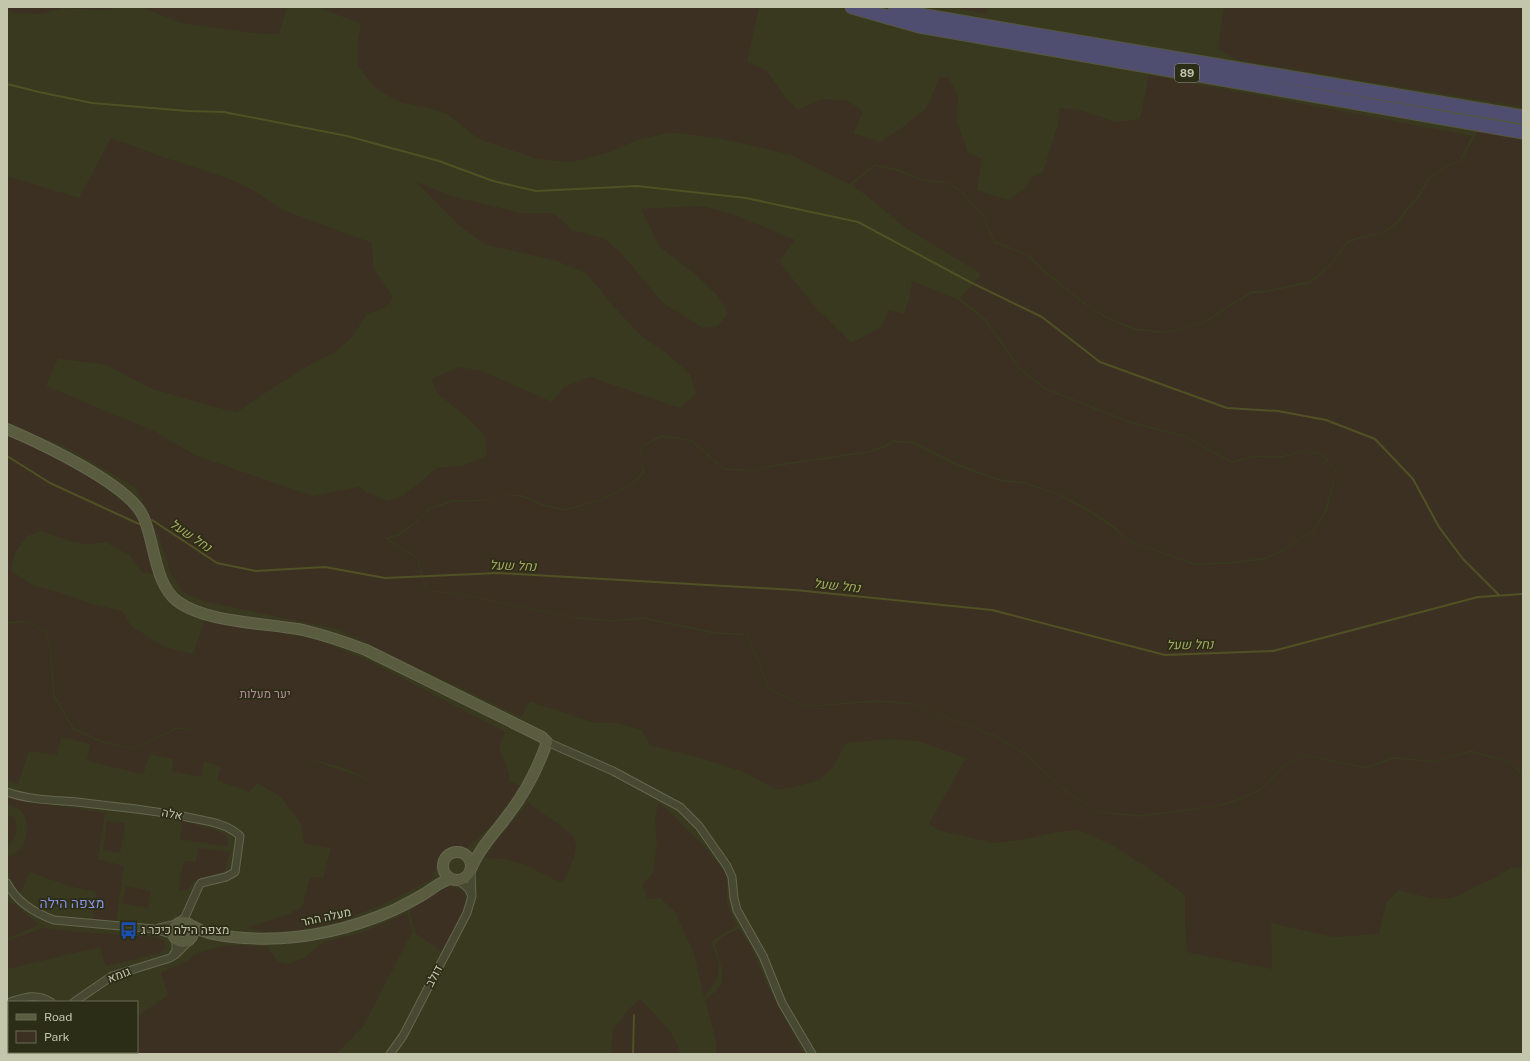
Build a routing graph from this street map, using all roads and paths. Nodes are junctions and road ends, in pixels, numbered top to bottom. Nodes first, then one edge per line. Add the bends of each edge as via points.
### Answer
1 (852, 7) edge
2 (895, 7) edge
3 (1523, 117) edge
4 (1523, 132) edge
5 (7, 429) edge
6 (547, 742) junction
7 (7, 792) edge
8 (483, 846) junction
9 (460, 852) junction
10 (443, 867) junction
11 (471, 869) junction
12 (455, 880) junction
13 (7, 884) edge
14 (432, 888) junction
15 (472, 896) junction
16 (193, 902) junction
17 (178, 923) junction
18 (191, 925) junction
19 (154, 929) junction
20 (218, 935) junction
21 (175, 937) junction
22 (191, 939) junction
23 (170, 958) junction
24 (12, 1001) edge
25 (49, 1001) edge
26 (75, 1001) edge
27 (390, 1054) edge
28 (812, 1054) edge

1 - 4 highway, 89 via 919,26
2 - 3 highway, 89 via 920,15
5 - 6 main road via 94,473 124,493 142,515 164,584 177,601 192,610 223,618 302,630 366,650 542,737
6 - 8 main road via 521,796
6 - 28 street via 613,771 676,805 686,811 699,826 730,872 737,910 763,956 782,1002
7 - 16 street, אלה via 30,798 154,811 229,828 240,836 235,872 201,883
8 - 9 main road via 468,852
8 - 11 main road
9 - 10 main road via 445,858
9 - 11 main road via 469,858
10 - 12 main road via 446,876
10 - 14 main road
11 - 12 main road via 464,879
11 - 15 street, דולב
12 - 14 main road, מעלה ההר via 442,881
12 - 15 street via 468,888
13 - 19 street via 30,908 54,920
14 - 20 main road, מעלה ההר via 396,909 358,924 318,934 278,938
15 - 27 street, דולב via 467,913 403,1036
16 - 17 street, אלה via 185,918
16 - 18 street, אלה
17 - 18 main road via 183,921
17 - 19 street
17 - 21 main road via 174,928
18 - 20 main road, מעלה ההר via 203,932
18 - 22 main road via 194,930
19 - 21 street
20 - 22 main road, מעלה ההר
21 - 22 main road via 182,942
21 - 23 street via 176,951
22 - 23 street
23 - 26 street, גומא via 112,976
24 - 25 street via 36,996

